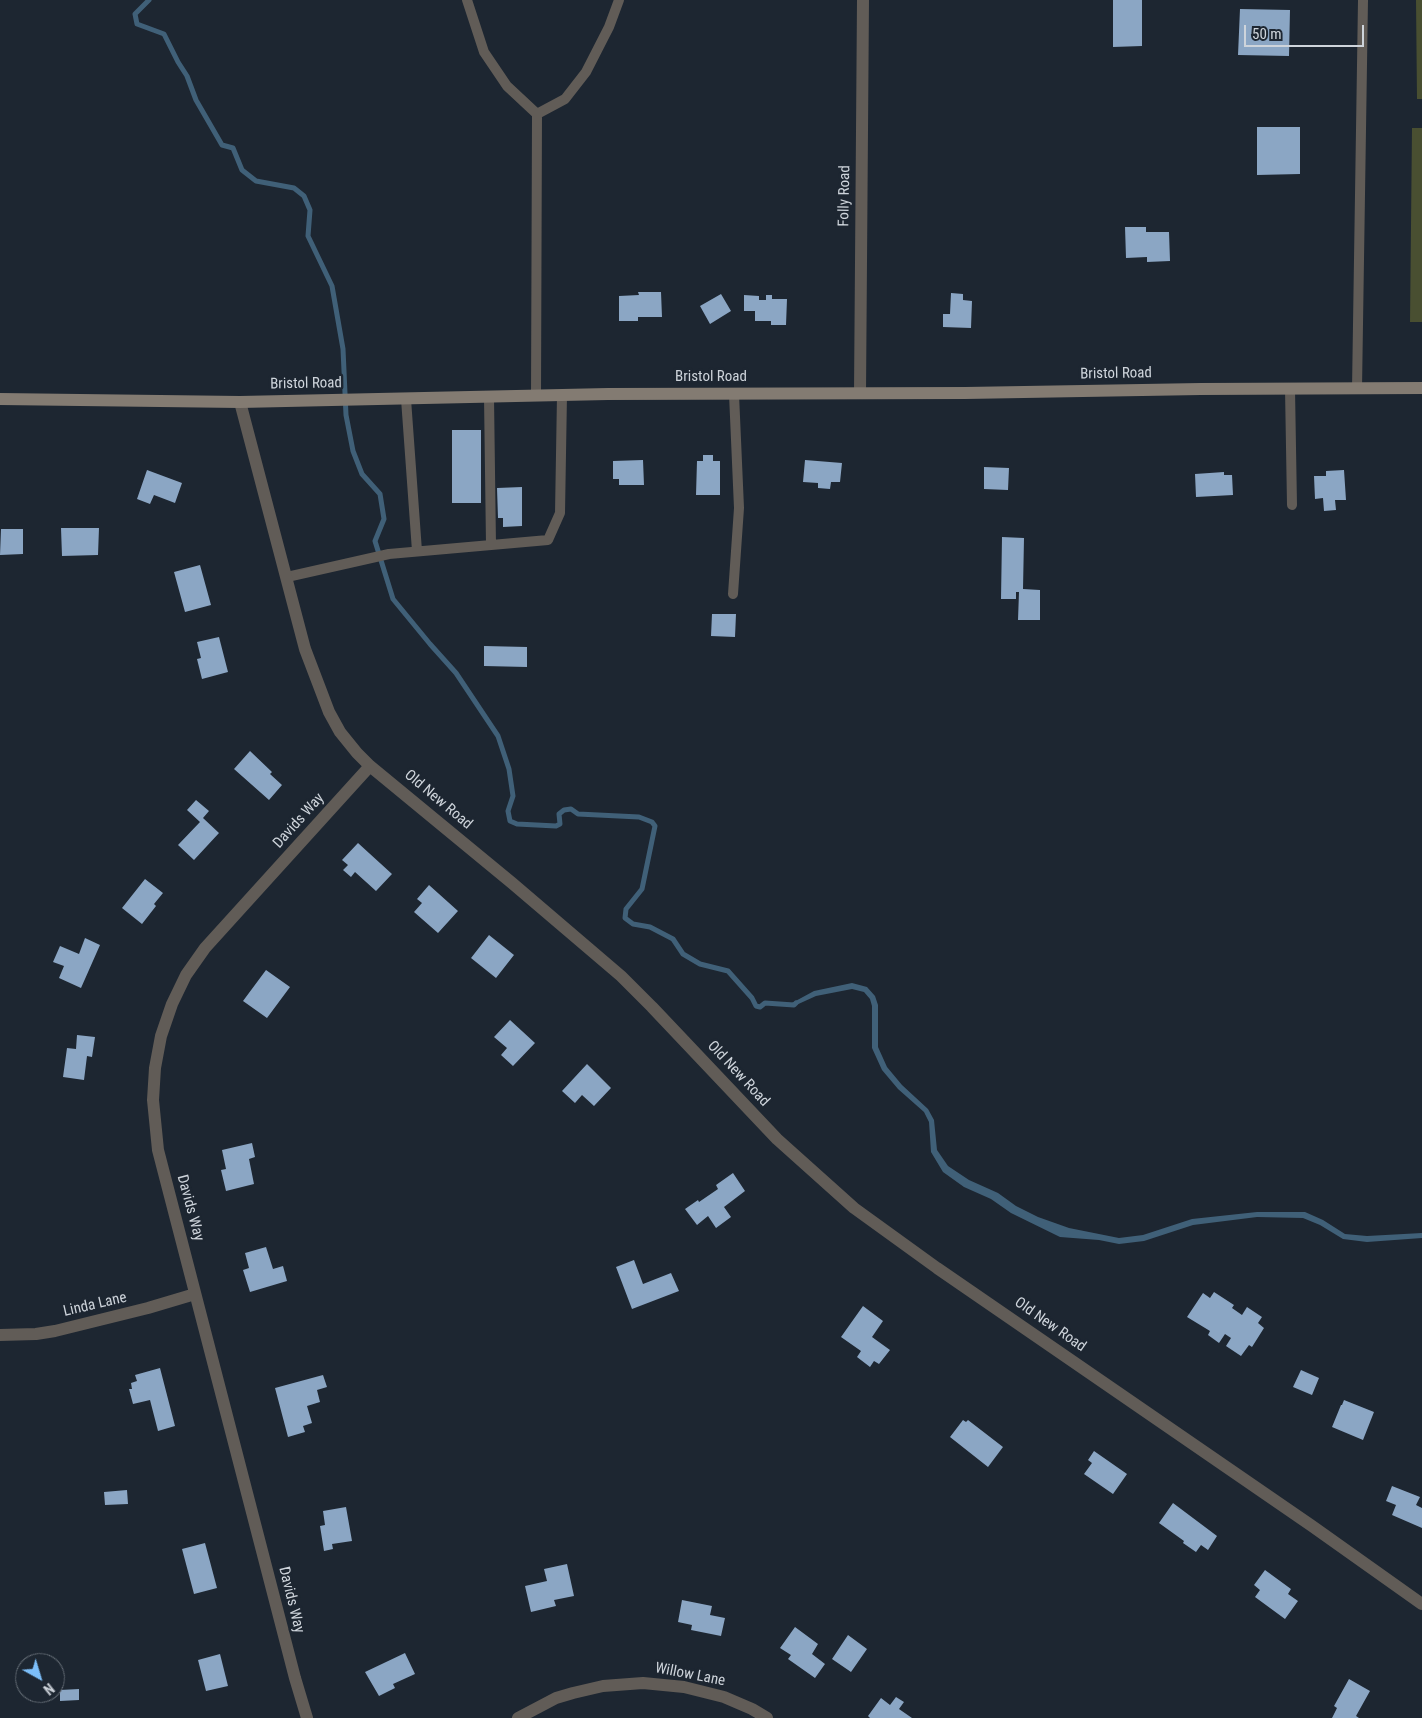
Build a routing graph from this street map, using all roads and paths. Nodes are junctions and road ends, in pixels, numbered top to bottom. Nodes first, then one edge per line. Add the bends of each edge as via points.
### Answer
1 (467, 0) edge
2 (619, 0) edge
3 (863, 0) edge
4 (1363, 0) edge
5 (537, 114) junction
6 (1422, 388) edge
7 (1290, 389) junction
8 (1357, 389) junction
9 (860, 393) junction
10 (734, 394) junction
11 (562, 395) junction
12 (536, 396) junction
13 (489, 397) junction
14 (406, 398) junction
15 (0, 399) edge
16 (240, 402) junction
17 (1292, 504) dead end
18 (491, 545) junction
19 (417, 552) junction
20 (287, 576) junction
21 (733, 594) dead end
22 (370, 766) junction
23 (196, 1294) junction
24 (0, 1335) edge
25 (1422, 1604) edge
26 (307, 1718) edge
27 (518, 1718) edge
28 (767, 1718) edge

1 - 5 lane via 484,52 507,86
2 - 5 lane via 586,72 565,99
3 - 9 street, Folly Road
4 - 8 lane
5 - 12 lane
6 - 8 main road, Bristol Road
7 - 8 main road, Bristol Road
7 - 9 main road, Bristol Road
7 - 17 lane
9 - 10 main road, Bristol Road
10 - 11 main road, Bristol Road
10 - 21 lane via 739,508
11 - 12 main road, Bristol Road
11 - 18 lane via 560,513 548,540
12 - 13 main road, Bristol Road
13 - 14 main road, Bristol Road
13 - 18 lane
14 - 16 main road, Bristol Road
14 - 19 lane
15 - 16 main road, Bristol Road
16 - 20 street, Old New Road
18 - 19 lane
19 - 20 lane via 371,557
20 - 22 street, Old New Road via 305,649 324,702 334,723
22 - 23 street, Davids Way via 205,948 186,975 161,1036 154,1068 153,1100 158,1150
22 - 25 street, Old New Road via 621,976 777,1140 854,1208
23 - 24 street, Linda Lane via 55,1331
23 - 26 street, Davids Way
27 - 28 street, Willow Lane via 573,1693 603,1686 643,1683 684,1687 724,1697

